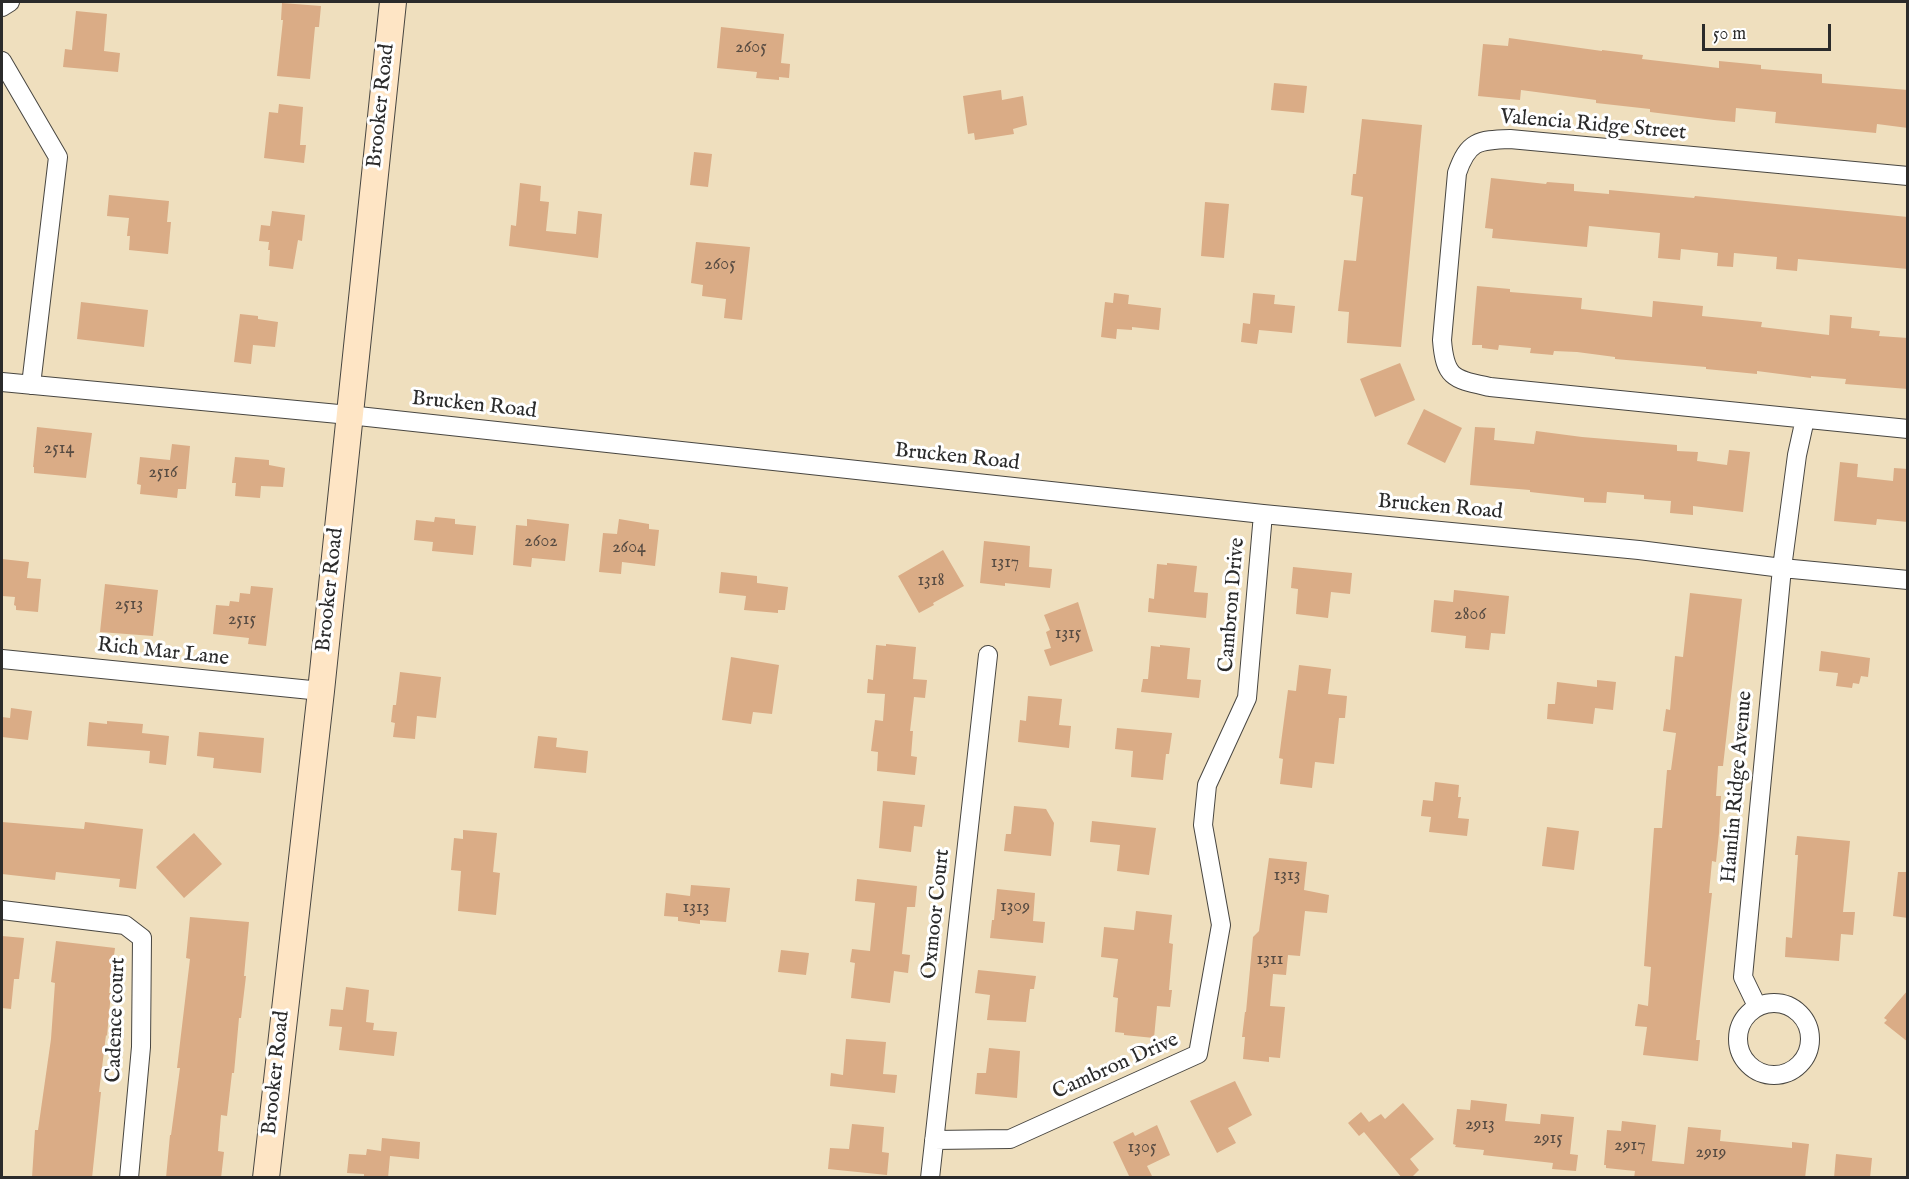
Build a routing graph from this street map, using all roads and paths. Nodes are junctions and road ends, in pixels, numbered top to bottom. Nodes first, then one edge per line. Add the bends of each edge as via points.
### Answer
1 (10, 2) edge
2 (393, 2) edge
3 (2, 7) edge
4 (2, 61) edge
5 (1908, 176) edge
6 (2, 382) edge
7 (31, 385) junction
8 (349, 415) junction
9 (1804, 420) junction
10 (1908, 429) edge
11 (1263, 514) junction
12 (1782, 568) junction
13 (1908, 580) edge
14 (988, 655) dead end
15 (2, 659) edge
16 (321, 691) junction
17 (2, 910) edge
18 (1757, 1006) junction
19 (934, 1140) junction
20 (129, 1178) edge
21 (266, 1178) edge
22 (930, 1178) edge

1 - 3 street
2 - 8 street, Brooker Road
4 - 7 street via 57,157
5 - 9 street, Valencia Ridge Street via 1510,139 1487,140 1472,146 1463,156 1457,173 1442,340 1443,361 1453,375 1490,387
6 - 7 street, Brucken Road
7 - 8 street, Brucken Road
8 - 11 street, Brucken Road
8 - 16 street, Brooker Road
9 - 10 street, Valencia Ridge Street
9 - 12 street
11 - 12 street, Brucken Road via 1639,550
11 - 19 street, Cambron Drive via 1247,698 1207,785 1203,825 1221,925 1198,1054 1010,1139
12 - 13 street, Brucken Road
12 - 18 street, Hamlin Ridge Avenue via 1743,977
14 - 19 street, Oxmoor Court
15 - 16 street, Rich Mar Lane
16 - 21 street, Brooker Road
17 - 20 street, Cadence court via 125,925 142,938 141,1047
18 - 18 street via 1740,1025 1739,1049 1754,1069 1765,1074 1789,1072 1799,1066 1810,1045 1807,1022 1800,1012 1779,1002
19 - 22 street, Oxmoor Court

